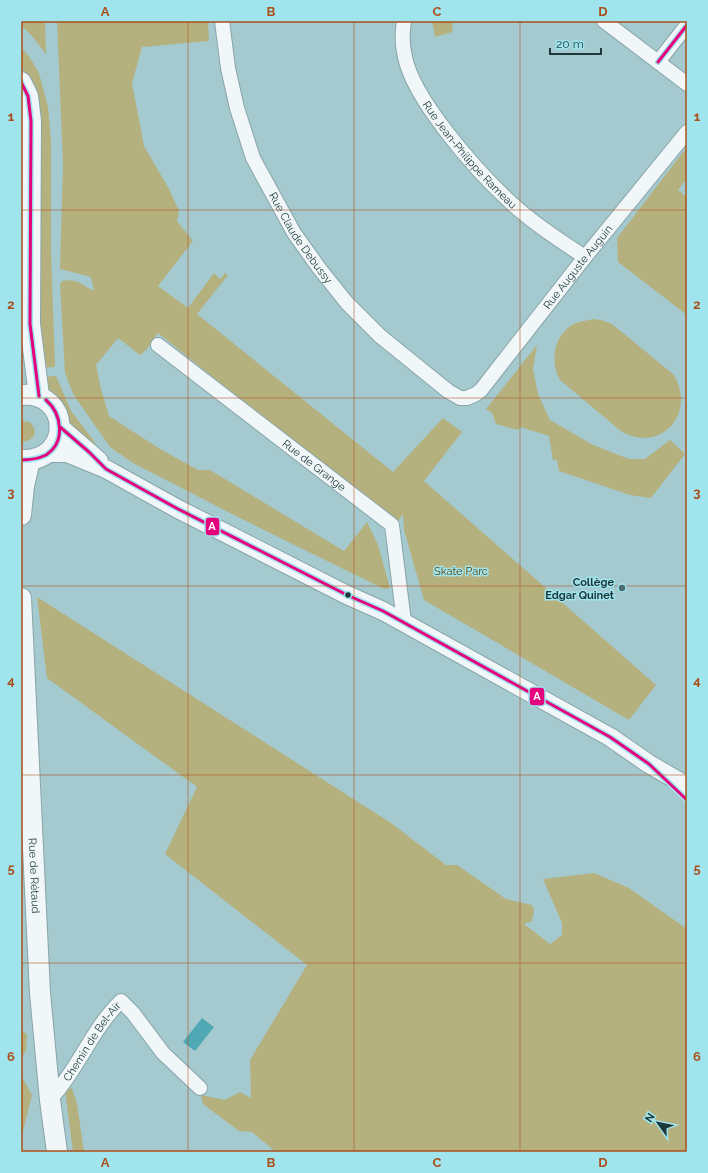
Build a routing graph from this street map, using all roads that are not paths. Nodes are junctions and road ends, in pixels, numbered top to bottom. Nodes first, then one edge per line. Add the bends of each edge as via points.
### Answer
1 (222, 21) edge
2 (404, 21) edge
3 (604, 21) edge
4 (687, 26) edge
5 (658, 62) junction
6 (21, 82) edge
7 (687, 84) edge
8 (687, 132) edge
9 (585, 257) junction
10 (158, 345) dead end
11 (30, 395) edge
12 (467, 398) joint
13 (60, 427) junction
14 (48, 453) junction
15 (26, 460) edge
16 (106, 469) junction
17 (21, 515) edge
18 (21, 598) edge
19 (404, 622) junction
20 (649, 764) junction
21 (687, 786) edge
22 (687, 800) edge
23 (200, 1088) dead end
24 (50, 1100) junction
25 (57, 1152) edge

1 - 12 street, Rue Claude Debussy via 228,68 237,108 253,158 294,233 347,303 380,336 448,391 460,398
2 - 9 street, Rue Jean-Philippe Rameau via 402,32 405,58 411,74 421,95 446,130 507,200
3 - 5 street
4 - 5 street
5 - 7 street
6 - 11 main road via 28,96 31,121
8 - 9 street, Rue Auguste Auguin
9 - 12 street, Rue Auguste Auguin via 481,390
10 - 19 street, Rue de Grange via 392,525
11 - 13 main road via 49,402 56,411
13 - 14 main road via 56,444
13 - 16 street
14 - 15 main road via 39,458
14 - 16 street via 67,453
15 - 17 main road
16 - 19 street via 347,596
18 - 24 main road, Rue de Rétaud via 40,993
19 - 20 street via 610,737
20 - 21 street
20 - 22 street
23 - 24 street, Chemin de Bel-Air via 163,1053 121,1001 99,1027 69,1076
24 - 25 main road, Rue de Rétaud

